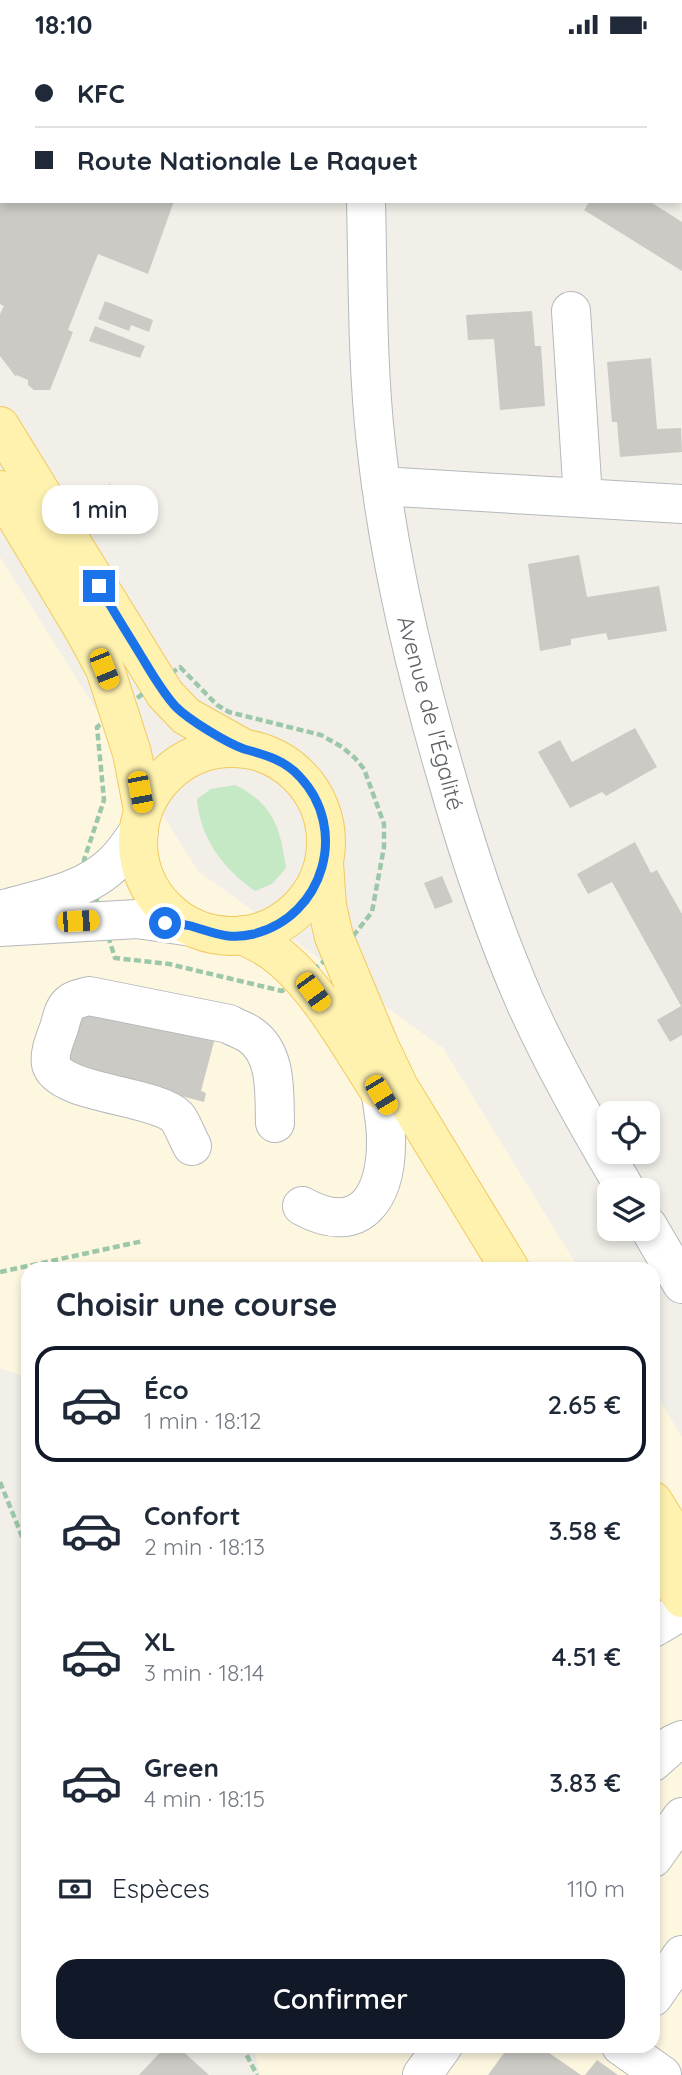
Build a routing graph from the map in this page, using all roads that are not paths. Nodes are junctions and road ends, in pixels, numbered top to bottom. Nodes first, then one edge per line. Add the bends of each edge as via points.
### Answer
1 (366, 203) edge
2 (571, 311) dead end
3 (0, 426) edge
4 (381, 486) junction
5 (583, 498) junction
6 (682, 503) edge
7 (16, 504) edge
8 (243, 748) junction
9 (141, 821) junction
10 (324, 863) junction
11 (0, 910) edge
12 (0, 926) edge
13 (192, 926) junction
14 (243, 935) junction
15 (381, 1095) junction
16 (275, 1123) dead end
17 (192, 1146) dead end
18 (619, 1178) edge
19 (302, 1206) dead end
20 (657, 1241) edge
21 (478, 1262) edge
22 (506, 1262) edge
23 (682, 1284) edge
24 (660, 1527) edge
25 (670, 1566) edge
26 (682, 1611) edge
27 (660, 1624) edge
28 (682, 1817) edge
29 (660, 1848) edge
30 (682, 1955) edge
31 (660, 1987) edge
32 (438, 2053) edge
33 (631, 2053) edge
34 (422, 2075) edge
35 (662, 2075) edge

1 - 4 street, Avenue de l'Égalité via 372,394
2 - 5 street
3 - 7 main road
4 - 5 street
4 - 18 street, Avenue de l'Égalité via 414,660 478,883 536,1024
5 - 6 street
7 - 8 main road via 165,694 186,716
7 - 9 main road via 104,669 132,753
8 - 9 main road via 211,750 182,762 159,783
8 - 10 main road via 283,762 312,792 326,831
9 - 11 street via 113,864 90,881
9 - 13 main road via 139,852 148,883 166,908
10 - 14 main road via 312,892 291,915
10 - 22 main road via 338,950 392,1074
12 - 13 street via 137,919
13 - 14 main road via 211,934
14 - 15 main road via 275,953 302,979
15 - 19 street via 385,1153 373,1199 359,1213 338,1218
15 - 21 main road
16 - 17 street via 269,1059 250,1034 229,1024 89,996 73,1000 64,1011 51,1052 54,1072 176,1116
20 - 23 street
24 - 25 main road
26 - 27 street
28 - 29 street
30 - 31 street
32 - 34 street
33 - 35 street

